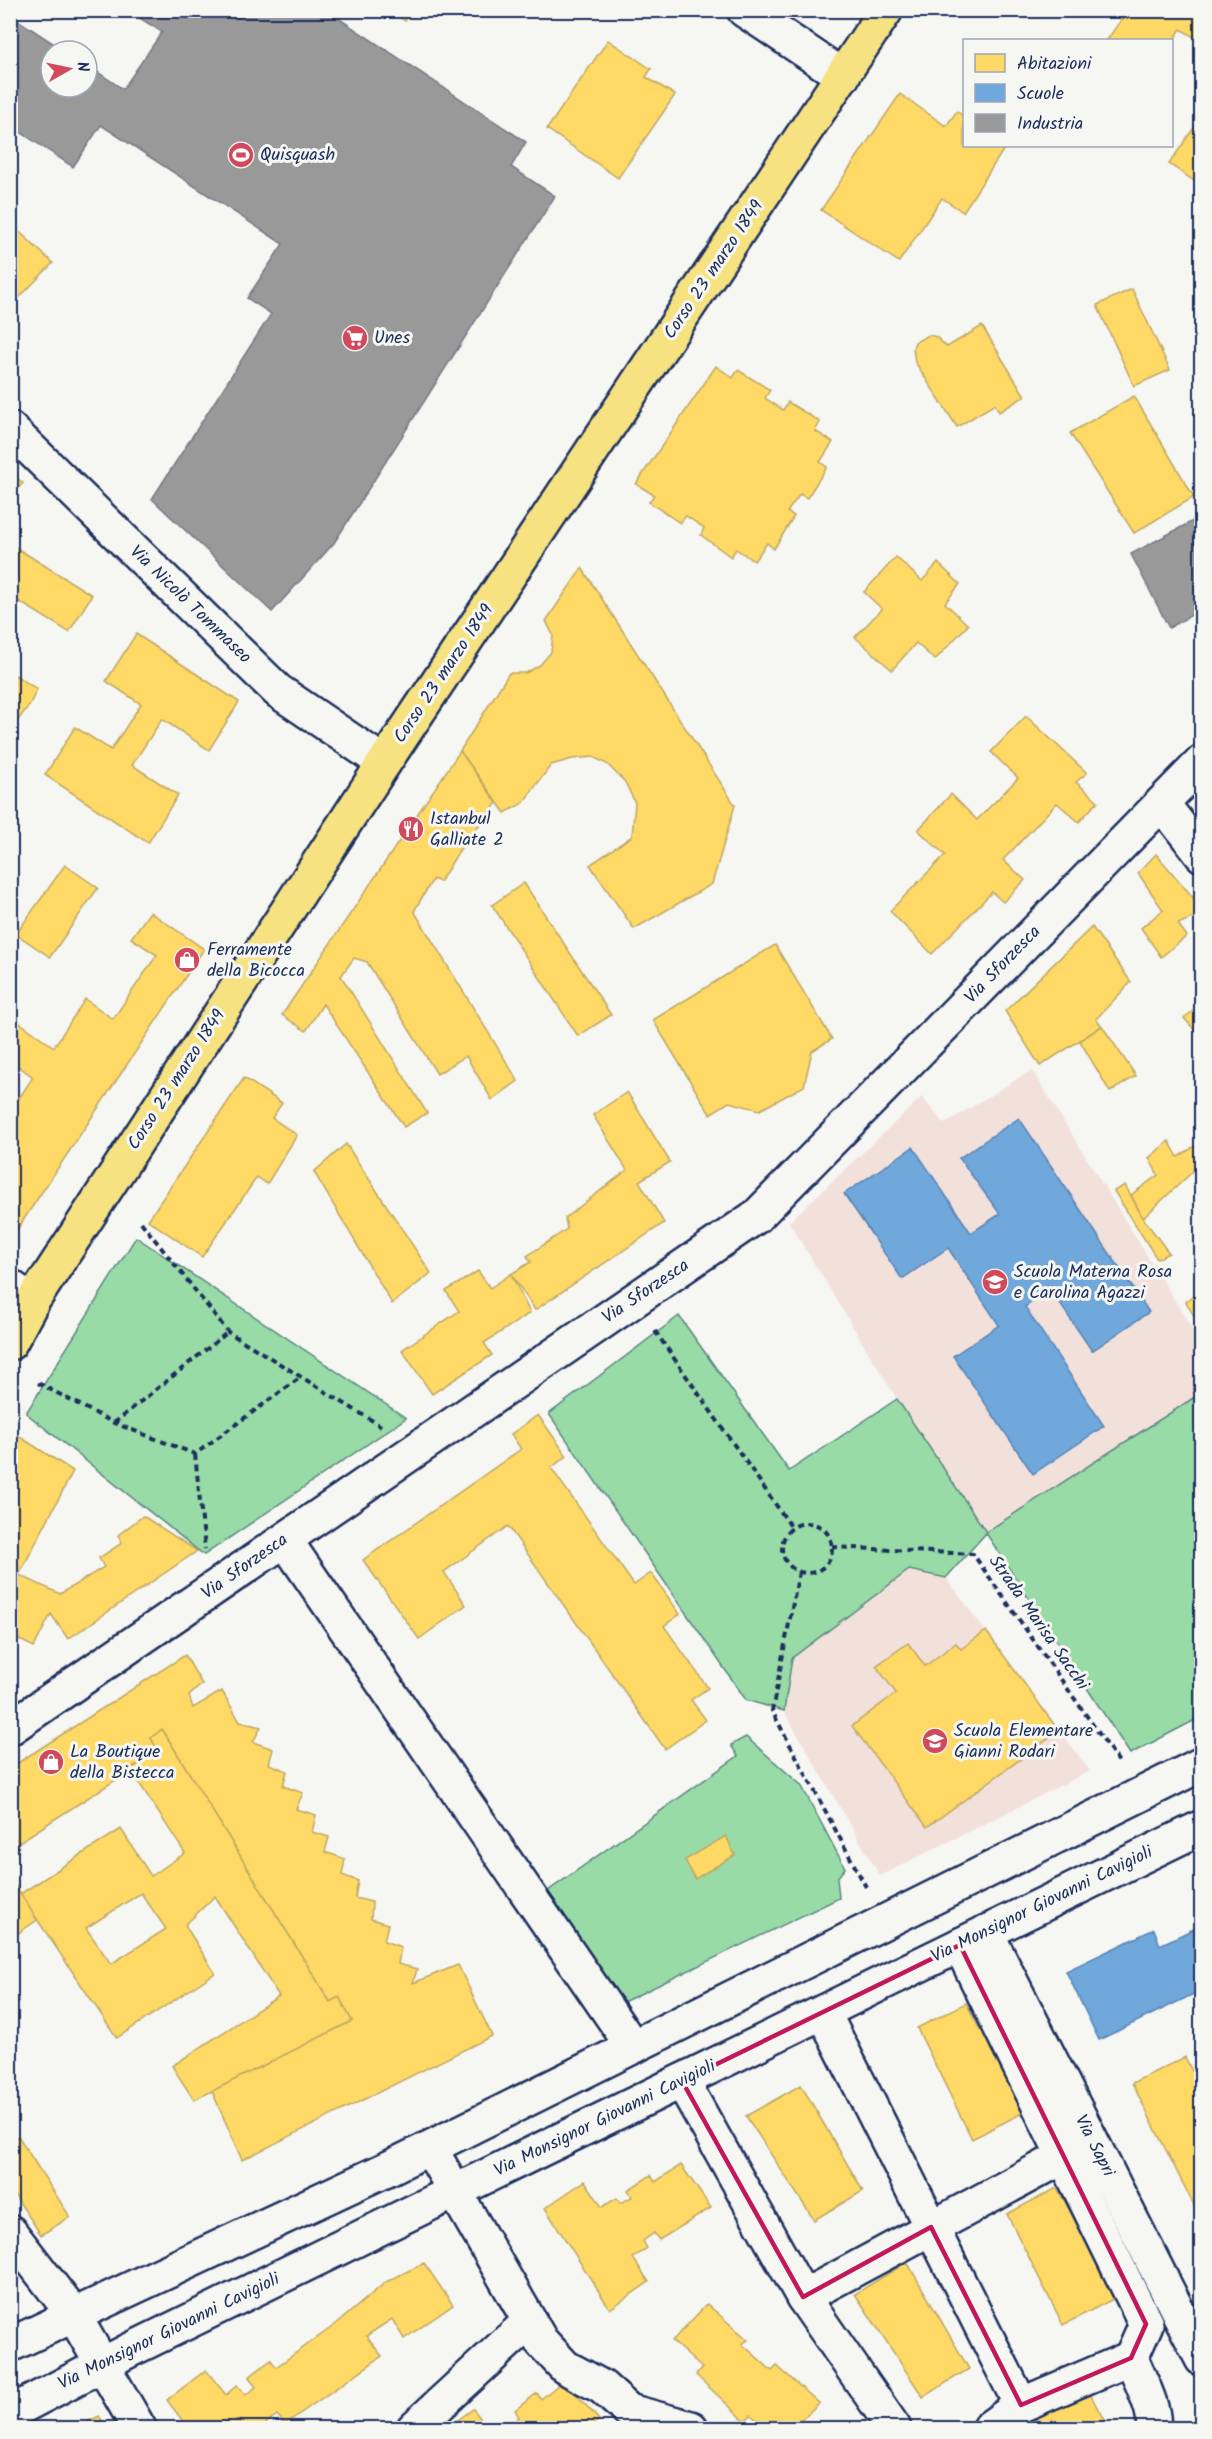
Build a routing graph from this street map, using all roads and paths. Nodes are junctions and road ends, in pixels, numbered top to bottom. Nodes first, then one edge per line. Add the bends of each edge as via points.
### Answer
1 (744, 10) edge
2 (886, 10) edge
3 (843, 76) junction
4 (10, 429) edge
5 (384, 762) junction
6 (1202, 762) edge
7 (1162, 803) junction
8 (1202, 855) edge
9 (141, 1222) dead end
10 (21, 1294) edge
11 (652, 1326) dead end
12 (228, 1332) junction
13 (10, 1343) edge
14 (301, 1377) junction
15 (38, 1383) dead end
16 (114, 1424) junction
17 (386, 1430) dead end
18 (195, 1454) junction
19 (792, 1528) junction
20 (285, 1540) junction
21 (832, 1547) junction
22 (205, 1556) dead end
23 (798, 1572) junction
24 (10, 1728) edge
25 (1120, 1764) dead end
26 (1202, 1764) edge
27 (1202, 1827) edge
28 (867, 1888) dead end
29 (973, 1939) junction
30 (823, 2012) junction
31 (633, 2047) junction
32 (682, 2081) junction
33 (430, 2148) junction
34 (1063, 2157) junction
35 (454, 2193) junction
36 (931, 2227) junction
37 (10, 2232) edge
38 (803, 2297) junction
39 (73, 2314) junction
40 (529, 2322) junction
41 (10, 2344) edge
42 (1131, 2358) junction
43 (1202, 2359) edge
44 (102, 2365) junction
45 (1021, 2405) junction
46 (10, 2413) edge
47 (614, 2413) edge
48 (139, 2428) edge
49 (414, 2428) edge
50 (691, 2428) edge
51 (894, 2428) edge
52 (989, 2428) edge
53 (1153, 2428) edge

1 - 3 street
2 - 3 main road, Corso 23 marzo 1849
3 - 5 main road, Corso 23 marzo 1849
4 - 5 street, Via Nicolò Tommaseo via 278,692
5 - 10 main road, Corso 23 marzo 1849
6 - 7 street, Via Sforzesca
7 - 8 street
7 - 20 street, Via Sforzesca via 757,1216
9 - 12 path
10 - 13 main road, Corso 23 marzo 1849
11 - 19 path
12 - 14 path
12 - 16 path
14 - 17 path
14 - 18 path
15 - 16 path
16 - 18 path
18 - 22 path
19 - 21 path via 814,1524 827,1532
19 - 23 path via 781,1548 786,1563
20 - 24 street, Via Sforzesca
20 - 31 street
21 - 23 path via 822,1568
21 - 25 path, Strada Marisa Sacchi via 973,1554
23 - 28 path via 772,1711
26 - 31 street
27 - 29 street, Via Monsignor Giovanni Cavigioli
29 - 30 street, Via Monsignor Giovanni Cavigioli
29 - 34 street
29 - 43 street, Via Sapri
30 - 32 street, Via Monsignor Giovanni Cavigioli
30 - 36 street
31 - 33 street
32 - 35 street, Via Monsignor Giovanni Cavigioli
32 - 38 street
33 - 35 street
33 - 39 street
34 - 36 street
34 - 42 street via 1146,2324
35 - 40 street
35 - 44 street, Via Monsignor Giovanni Cavigioli
36 - 38 street
36 - 45 street
37 - 39 street
38 - 51 street
39 - 41 street
39 - 44 street
40 - 47 street via 565,2367 602,2387
40 - 49 street
42 - 45 street
42 - 53 street via 1146,2395
44 - 46 street, Via Monsignor Giovanni Cavigioli
44 - 48 street
45 - 52 street
47 - 50 street via 629,2411

